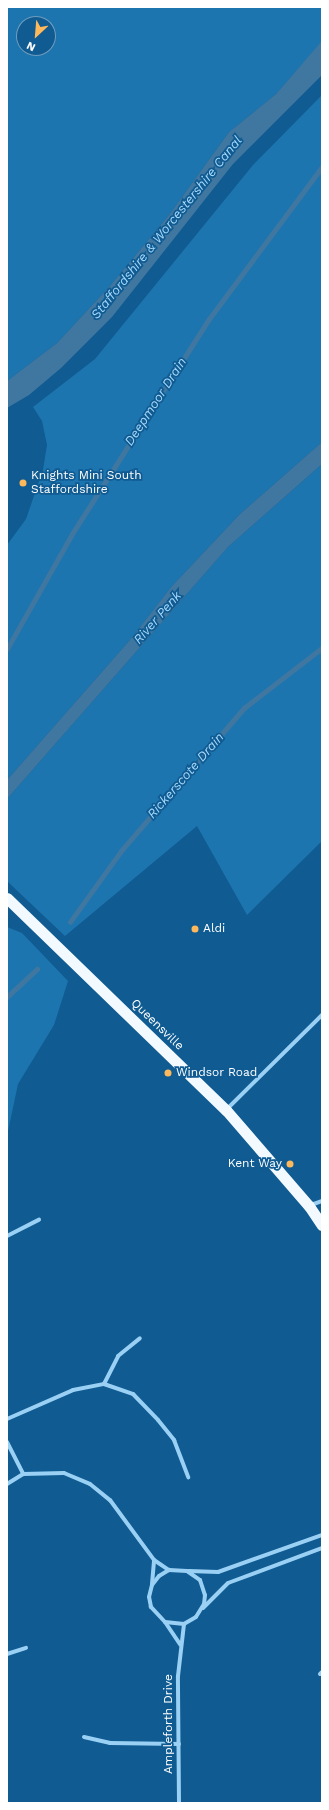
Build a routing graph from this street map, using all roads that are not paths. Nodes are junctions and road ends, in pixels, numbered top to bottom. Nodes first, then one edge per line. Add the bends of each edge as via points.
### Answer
1 (10, 901) edge
2 (322, 1015) edge
3 (226, 1110) junction
4 (322, 1201) edge
5 (309, 1206) junction
6 (39, 1220) dead end
7 (322, 1225) edge
8 (7, 1236) edge
9 (140, 1338) dead end
10 (104, 1384) junction
11 (7, 1419) edge
12 (7, 1442) edge
13 (23, 1474) junction
14 (188, 1477) dead end
15 (7, 1484) edge
16 (322, 1535) edge
17 (322, 1548) edge
18 (154, 1560) junction
19 (169, 1570) junction
20 (187, 1571) junction
21 (152, 1585) junction
22 (202, 1610) junction
23 (165, 1622) junction
24 (184, 1624) junction
25 (180, 1644) junction
26 (26, 1648) dead end
27 (7, 1654) edge
28 (84, 1737) dead end
29 (179, 1744) junction
30 (179, 1803) edge

1 - 3 highway, Queensville
2 - 3 street
3 - 5 highway, Queensville
4 - 5 street
5 - 7 highway, Queensville
6 - 8 street
9 - 10 street via 118,1356
10 - 11 street via 73,1390
10 - 14 street via 133,1394 158,1420 174,1440
12 - 13 street
13 - 15 street
13 - 18 street via 64,1473 90,1484 110,1500
16 - 20 street via 218,1572
17 - 22 street via 228,1583
18 - 19 street
18 - 21 street
19 - 20 street
19 - 21 street via 159,1576
20 - 22 street via 196,1576 203,1586 205,1595
21 - 23 street via 149,1597 151,1607
22 - 24 street via 196,1618
23 - 24 street
23 - 25 street
24 - 25 street, Ampleforth Drive
25 - 29 street, Ampleforth Drive
26 - 27 street
28 - 29 street via 110,1743
29 - 30 street, Ampleforth Drive

